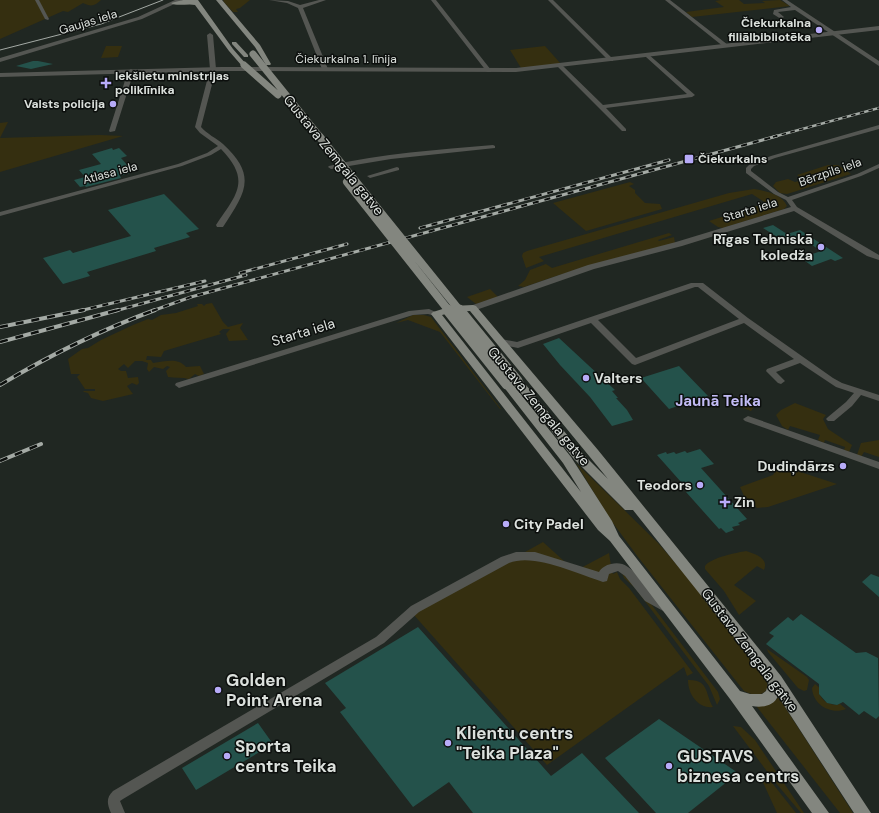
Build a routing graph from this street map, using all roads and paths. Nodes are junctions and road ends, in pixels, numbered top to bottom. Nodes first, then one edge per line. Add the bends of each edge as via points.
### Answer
1 (37, 0) edge
2 (210, 0) edge
3 (219, 0) edge
4 (271, 0) edge
5 (324, 0) edge
6 (434, 0) edge
7 (550, 0) edge
8 (667, 0) edge
9 (784, 0) edge
10 (177, 1) edge
11 (197, 1) edge
12 (300, 7) junction
13 (796, 8) junction
14 (781, 16) dead end
15 (47, 19) dead end
16 (230, 24) dead end
17 (879, 28) edge
18 (834, 34) junction
19 (210, 35) dead end
20 (726, 46) junction
21 (250, 48) dead end
22 (648, 56) junction
23 (0, 60) edge
24 (611, 60) junction
25 (879, 64) edge
26 (560, 66) junction
27 (213, 69) junction
28 (324, 69) junction
29 (131, 71) junction
30 (489, 71) junction
31 (0, 75) edge
32 (281, 95) junction
33 (602, 107) junction
34 (879, 127) edge
35 (624, 130) dead end
36 (112, 131) dead end
37 (222, 146) junction
38 (493, 147) dead end
39 (879, 166) edge
40 (331, 167) dead end
41 (397, 169) dead end
42 (370, 176) dead end
43 (788, 199) junction
44 (795, 208) junction
45 (0, 214) edge
46 (220, 225) dead end
47 (879, 258) edge
48 (473, 308) junction
49 (436, 314) junction
50 (592, 319) junction
51 (745, 320) junction
52 (516, 351) junction
53 (801, 359) junction
54 (781, 381) dead end
55 (512, 382) junction
56 (179, 385) dead end
57 (860, 392) junction
58 (879, 398) edge
59 (748, 419) dead end
60 (831, 419) dead end
61 (879, 466) edge
62 (614, 538) junction
63 (671, 550) junction
64 (667, 608) junction
65 (776, 680) junction
66 (735, 695) junction
67 (118, 813) edge
68 (821, 813) edge
69 (863, 813) edge

1 - 15 street
2 - 16 main road
3 - 32 main road, bridge via 258,46
4 - 12 street via 288,2
5 - 12 street
6 - 30 street
7 - 24 street
8 - 20 street
9 - 13 street
10 - 11 main road
10 - 23 street, Gaujas iela via 132,20
11 - 32 main road, Gustava Zemgala gatve, bridge
11 - 32 main road, bridge via 236,56
12 - 28 street
13 - 14 street via 775,13
13 - 18 street
17 - 18 street, Čiekurkalna 1. līnija
18 - 20 street, Čiekurkalna 1. līnija
18 - 25 street
19 - 27 street
20 - 22 street, Čiekurkalna 1. līnija
21 - 32 main road, Gustava Zemgala gatve, bridge
22 - 24 street, Čiekurkalna 1. līnija
22 - 33 street via 692,95
24 - 26 street, Čiekurkalna 1. līnija
26 - 30 street, Čiekurkalna 1. līnija
26 - 33 street
27 - 28 street, Čiekurkalna 1. līnija
27 - 29 street, Čiekurkalna 1. līnija
27 - 37 street via 198,127 202,133
28 - 30 street, Čiekurkalna 1. līnija
29 - 31 street, Čiekurkalna 1. līnija
29 - 36 street
32 - 55 main road, Gustava Zemgala gatve, bridge
33 - 35 street
34 - 43 street, Starta iela via 773,157 749,167 748,172
37 - 45 street, Atlasa iela via 180,165
37 - 46 street via 239,166 241,176 240,192
38 - 40 street
39 - 43 street, Bērzpils iela
41 - 42 street
43 - 44 street, Starta iela
44 - 47 street
44 - 48 street, Starta iela via 679,244 518,288
48 - 49 main road via 452,309
48 - 52 main road via 501,342
49 - 56 street, Starta iela via 429,311 412,313
49 - 62 main road via 602,527
50 - 51 street, Gustava Zemgala gatve via 694,284 700,285
50 - 51 street via 635,362
50 - 52 street, Gustava Zemgala gatve
51 - 53 street
52 - 63 main road via 535,384 594,452
53 - 54 street via 770,371
53 - 57 street via 830,380
55 - 62 main road, Gustava Zemgala gatve via 567,460 608,524
55 - 63 main road, Gustava Zemgala gatve via 578,456
57 - 58 street
57 - 60 street
59 - 61 street
62 - 64 main road, Gustava Zemgala gatve
63 - 65 main road, Gustava Zemgala gatve
64 - 66 main road, Gustava Zemgala gatve
64 - 67 street via 648,596 630,573 618,567 608,569 604,572 603,578 535,556 516,556 505,560 415,609 380,640 118,795 114,799
65 - 66 main road via 770,698 756,701
65 - 69 main road, Gustava Zemgala gatve
66 - 68 main road, Gustava Zemgala gatve

